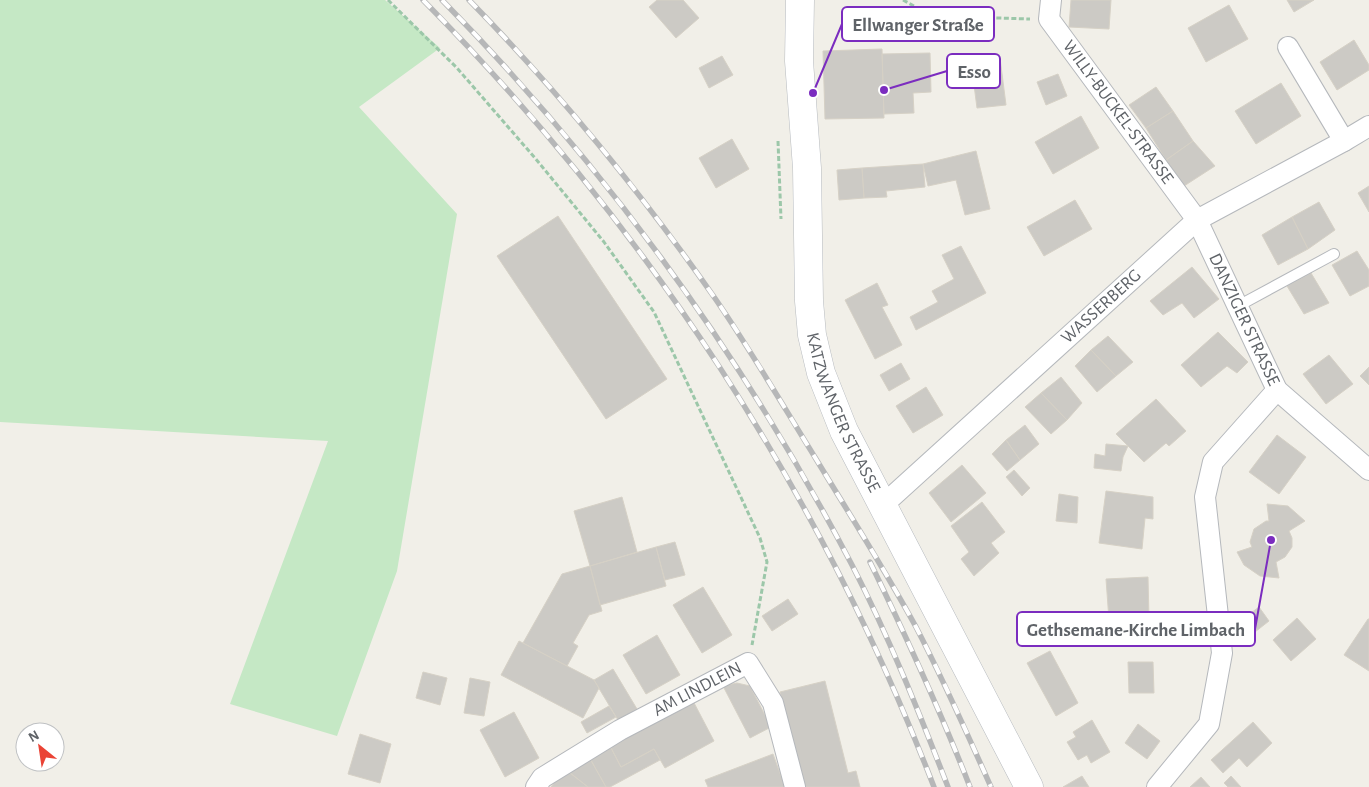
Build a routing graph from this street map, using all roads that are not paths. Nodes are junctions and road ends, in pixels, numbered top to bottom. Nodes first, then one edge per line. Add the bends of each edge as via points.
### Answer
1 (800, 0) edge
2 (1050, 10) edge
3 (1288, 47) dead end
4 (1369, 126) edge
5 (1344, 141) junction
6 (1197, 220) junction
7 (1334, 254) dead end
8 (1238, 306) junction
9 (1278, 390) junction
10 (1369, 470) edge
11 (883, 505) junction
12 (536, 787) edge
13 (795, 787) edge
14 (1029, 787) edge
15 (1157, 787) edge

1 - 11 main road, KATZWANGER STRASSE via 812,335 821,373 844,431
2 - 6 street, WILLY-BUCKEL-STRASSE
3 - 5 street
4 - 5 street, WASSERBERG
5 - 6 street, WASSERBERG
6 - 8 street, DANZIGER STRASSE
6 - 11 street, WASSERBERG
7 - 8 lane
8 - 9 street, DANZIGER STRASSE
9 - 10 street, DANZIGER STRASSE
9 - 15 street via 1213,462 1205,497 1222,653 1209,724
11 - 14 main road, KATZWANGER STRASSE
12 - 13 street, AM LINDLEIN via 542,778 620,730 748,663 774,703

